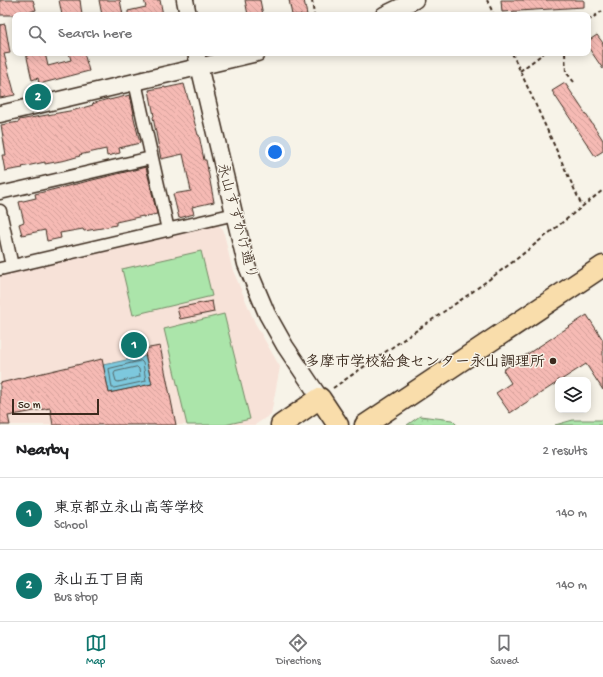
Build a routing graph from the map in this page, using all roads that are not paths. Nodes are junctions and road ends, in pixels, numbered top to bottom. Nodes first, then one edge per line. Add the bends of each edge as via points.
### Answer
1 (184, 0) edge
2 (415, 0) edge
3 (187, 12) edge
4 (390, 12) edge
5 (232, 56) edge
6 (198, 60) edge
7 (135, 82) junction
8 (0, 114) edge
9 (152, 158) junction
10 (0, 193) edge
11 (0, 211) edge
12 (235, 214) junction
13 (168, 230) junction
14 (12, 266) junction
15 (603, 266) edge
16 (0, 269) edge
17 (327, 393) junction
18 (281, 425) edge
19 (338, 425) edge
20 (365, 425) edge

1 - 3 street
2 - 4 street
5 - 6 street
6 - 7 street
6 - 12 street, 永山すずかけ通り
7 - 8 street
7 - 9 street
9 - 10 street
9 - 13 street
11 - 14 street
12 - 13 street
12 - 17 street, 永山すずかけ通り via 246,264 267,314 285,346
13 - 14 street
14 - 16 street
15 - 20 main road
17 - 18 main road
17 - 19 main road

